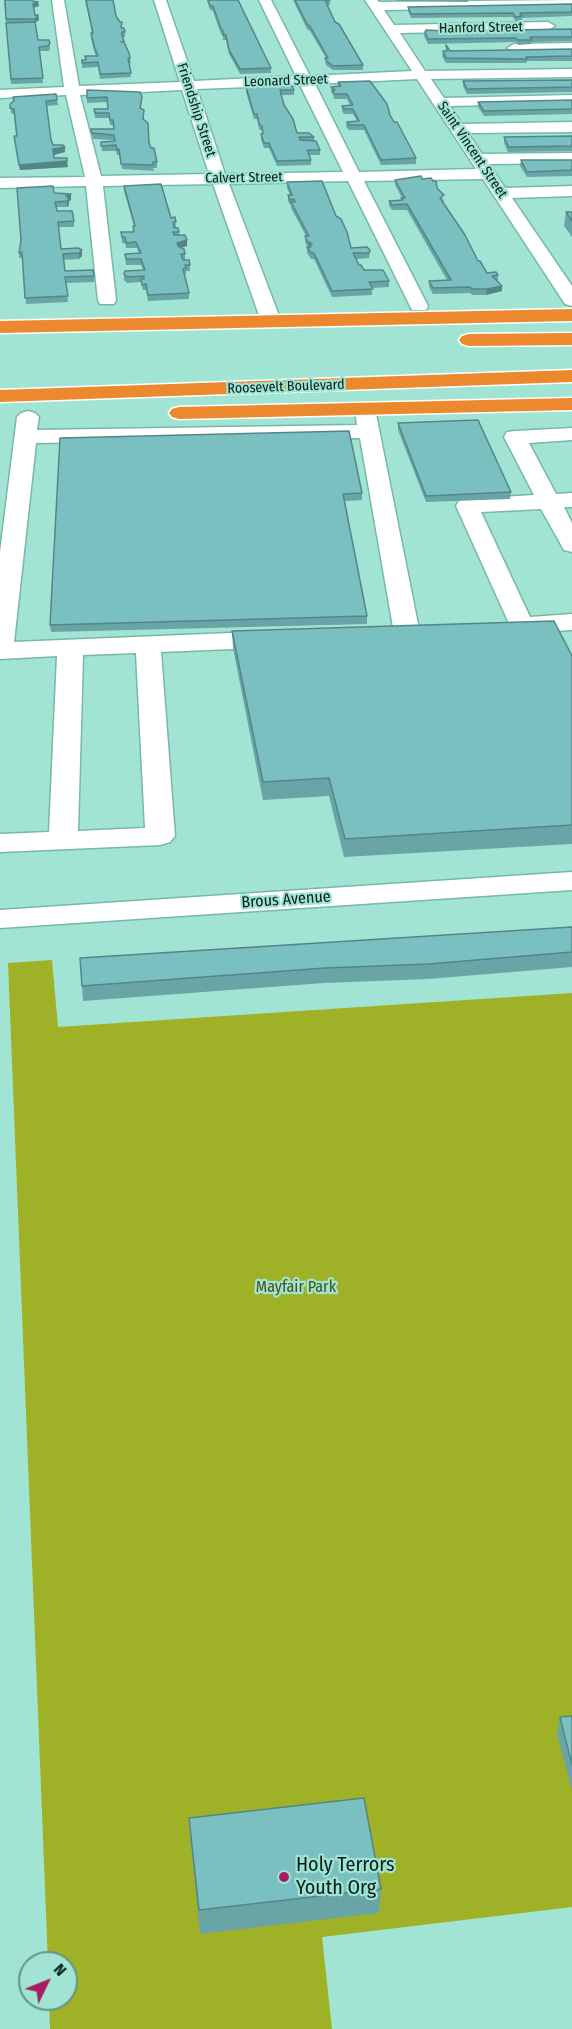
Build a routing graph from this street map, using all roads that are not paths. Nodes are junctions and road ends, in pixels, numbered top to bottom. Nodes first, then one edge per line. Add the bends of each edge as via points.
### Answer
1 (58, 0) edge
2 (160, 0) edge
3 (265, 0) edge
4 (373, 3) edge
5 (572, 3) edge
6 (561, 26) dead end
7 (390, 29) junction
8 (572, 47) edge
9 (500, 48) edge
10 (572, 73) edge
11 (422, 75) junction
12 (304, 81) junction
13 (188, 85) junction
14 (72, 90) junction
15 (0, 94) edge
16 (572, 99) edge
17 (440, 102) junction
18 (572, 127) edge
19 (458, 129) junction
20 (572, 158) edge
21 (478, 159) junction
22 (488, 174) junction
23 (352, 176) junction
24 (219, 179) junction
25 (94, 181) junction
26 (0, 183) edge
27 (572, 191) edge
28 (500, 193) junction
29 (535, 210) dead end
30 (512, 211) junction
31 (564, 276) edge
32 (107, 300) dead end
33 (572, 300) edge
34 (419, 306) dead end
35 (572, 315) edge
36 (271, 321) junction
37 (0, 327) edge
38 (572, 339) edge
39 (454, 340) dead end
40 (572, 376) edge
41 (486, 380) junction
42 (572, 384) edge
43 (0, 396) edge
44 (572, 404) edge
45 (499, 406) junction
46 (159, 414) dead end
47 (52, 416) dead end
48 (367, 420) junction
49 (572, 434) edge
50 (17, 437) edge
51 (515, 437) junction
52 (561, 501) edge
53 (572, 545) edge
54 (6, 559) edge
55 (572, 622) edge
56 (348, 637) edge
57 (301, 639) edge
58 (148, 645) junction
59 (70, 647) junction
60 (1, 650) edge
61 (63, 840) junction
62 (0, 843) edge
63 (572, 881) edge
64 (0, 919) edge

1 - 14 street
2 - 13 street, Friendship Street
3 - 12 street
4 - 5 street
4 - 7 street, Saint Vincent Street
6 - 7 street, Hanford Street
7 - 11 street, Saint Vincent Street via 410,49
8 - 9 street
10 - 11 street, Leonard Street
11 - 12 street, Leonard Street
11 - 17 street, Saint Vincent Street
12 - 13 street, Leonard Street
12 - 23 street
13 - 14 street, Leonard Street
13 - 24 street, Friendship Street
14 - 15 street, Leonard Street
14 - 25 street
16 - 17 street
17 - 19 street, Saint Vincent Street
18 - 19 street
19 - 21 street, Saint Vincent Street
20 - 21 street
21 - 22 street, Saint Vincent Street
22 - 23 street, Calvert Street
22 - 28 street, Saint Vincent Street
23 - 24 street, Calvert Street
23 - 34 street
24 - 25 street, Calvert Street
24 - 36 street, Friendship Street
25 - 26 street, Calvert Street
25 - 32 street
27 - 28 street
28 - 30 street, Saint Vincent Street
29 - 30 street
30 - 31 street, Saint Vincent Street
31 - 33 street, Saint Vincent Street
35 - 36 highway
36 - 37 highway
38 - 39 highway
40 - 41 highway, Roosevelt Boulevard
41 - 42 highway
41 - 43 highway, Roosevelt Boulevard
44 - 45 highway, Roosevelt Boulevard
45 - 48 highway, Roosevelt Boulevard
45 - 51 street
46 - 48 highway, Roosevelt Boulevard
47 - 50 highway
48 - 50 street
48 - 56 street via 407,634
49 - 51 street
50 - 54 street
51 - 52 street
52 - 53 street
52 - 55 street via 467,506 521,625
54 - 60 street
57 - 58 street
58 - 59 street
58 - 61 street via 160,836
59 - 60 street
59 - 61 street
61 - 62 street
63 - 64 street, Brous Avenue

